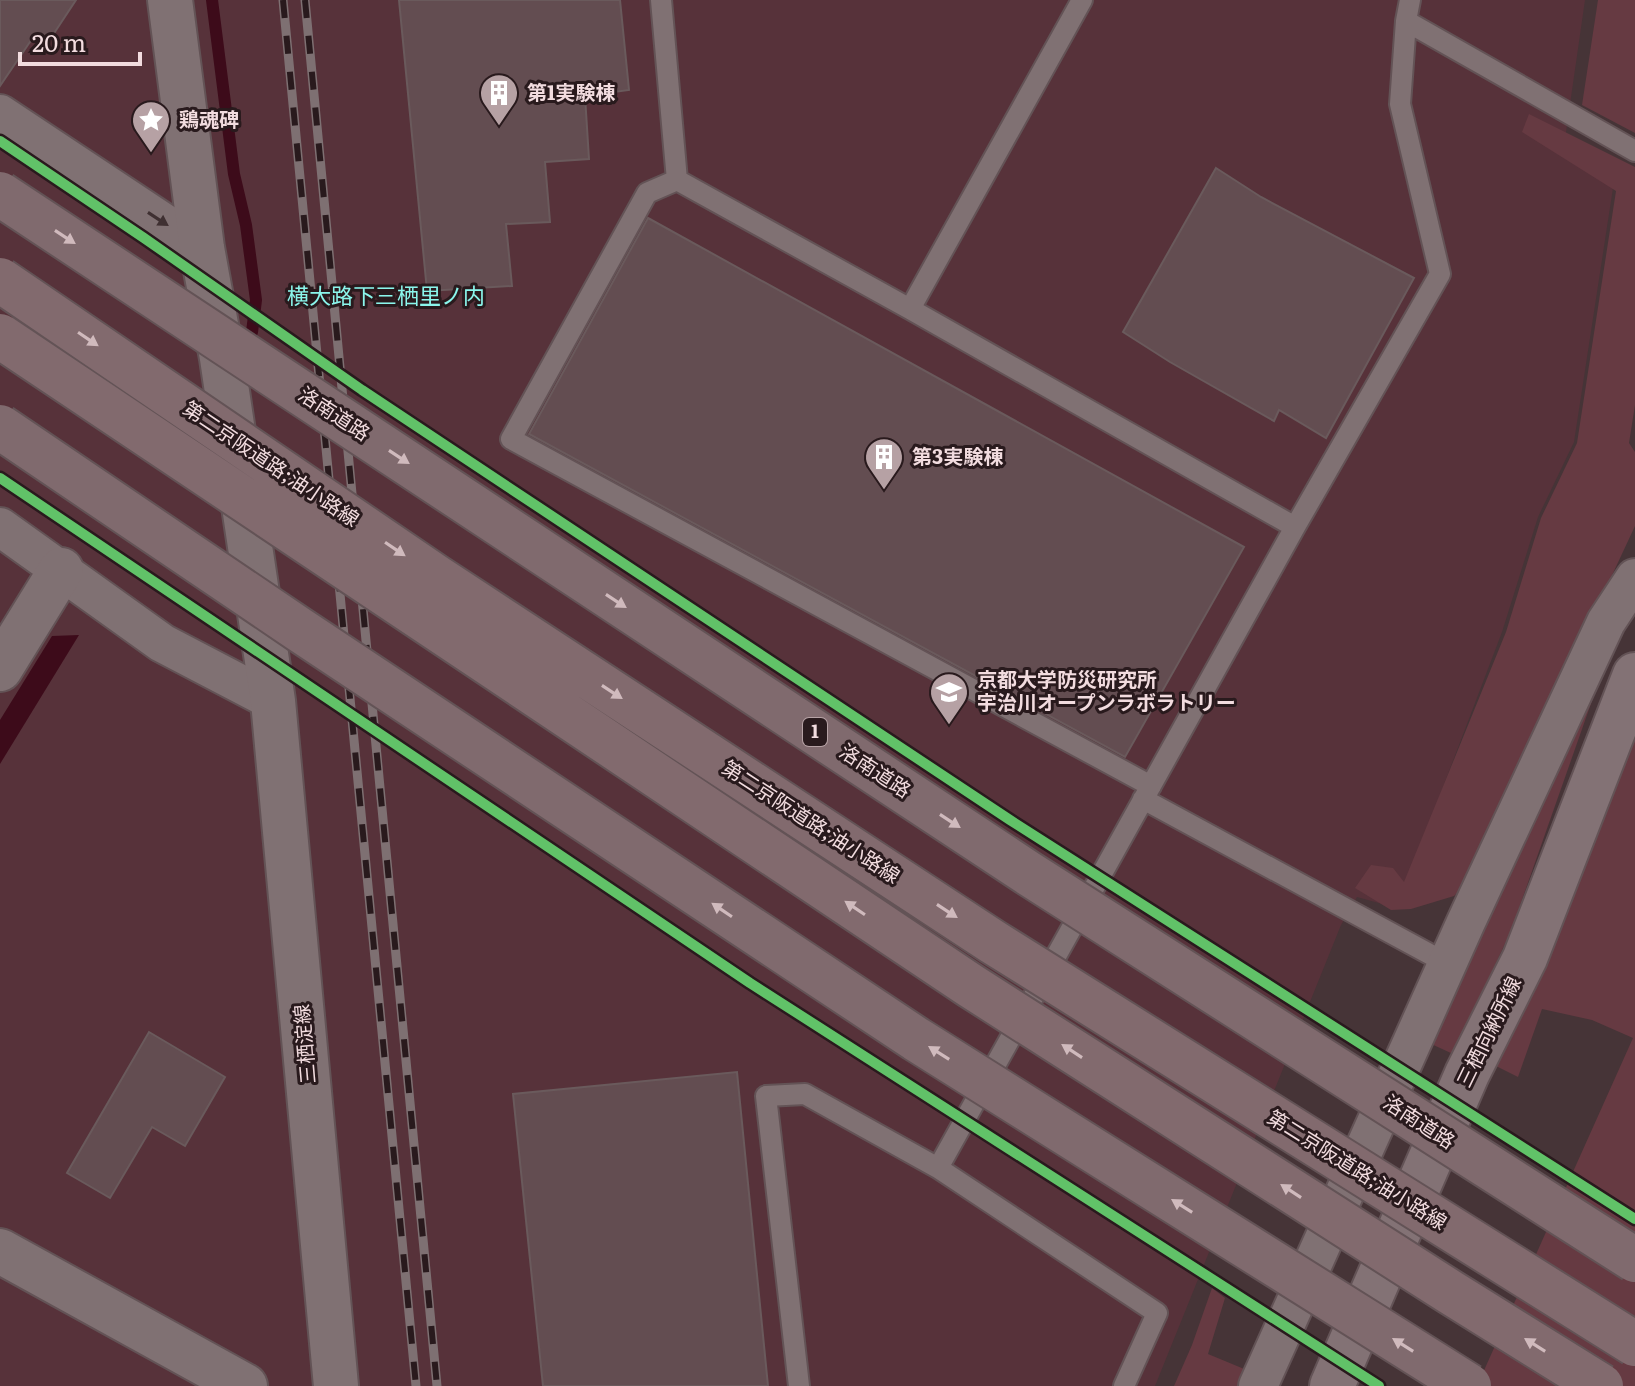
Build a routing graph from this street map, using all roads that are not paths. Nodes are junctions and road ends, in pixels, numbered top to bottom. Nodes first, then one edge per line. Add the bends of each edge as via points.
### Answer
1 (170, 0) edge
2 (661, 0) edge
3 (1082, 0) edge
4 (1410, 0) edge
5 (1406, 21) junction
6 (0, 114) edge
7 (1635, 151) edge
8 (677, 180) junction
9 (0, 194) edge
10 (202, 248) junction
11 (0, 280) edge
12 (910, 309) junction
13 (0, 336) edge
14 (0, 427) edge
15 (0, 527) edge
16 (1295, 527) junction
17 (61, 570) junction
18 (1635, 578) edge
19 (0, 669) edge
20 (1635, 675) edge
21 (273, 701) junction
22 (1147, 792) junction
23 (1448, 964) junction
24 (938, 1168) junction
25 (0, 1251) edge
26 (1635, 1260) edge
27 (1635, 1344) edge
28 (245, 1386) edge
29 (336, 1386) edge
30 (799, 1386) edge
31 (1124, 1386) edge
32 (1258, 1386) edge
33 (1332, 1386) edge
34 (1469, 1386) edge
35 (1601, 1386) edge

1 - 10 street, 三栖淀線
2 - 8 lane
3 - 12 lane
4 - 5 lane
5 - 7 lane
5 - 16 lane via 1400,104 1440,274
6 -> 10 street
8 - 12 lane
8 - 22 lane via 647,193 511,439
9 -> 26 highway, 洛南道路 / 1, bridge via 1028,873
10 - 21 street, 三栖淀線
11 -> 27 highway, 第二京阪道路;油小路線, bridge via 436,577 993,942
12 - 16 lane
35 -> 13 highway, bridge via 971,986
34 -> 14 highway, bridge via 916,1039
15 - 17 street
16 - 22 lane
17 - 19 street
17 - 21 street via 162,643
18 - 23 street via 1606,622
20 - 33 main road, 三栖向納所線 via 1525,958 1467,1074
21 - 29 street, 三栖淀線
22 - 23 lane
22 - 24 lane
23 - 32 street
24 - 30 lane via 805,1094 766,1096
24 - 31 lane via 1157,1313
25 - 28 street

